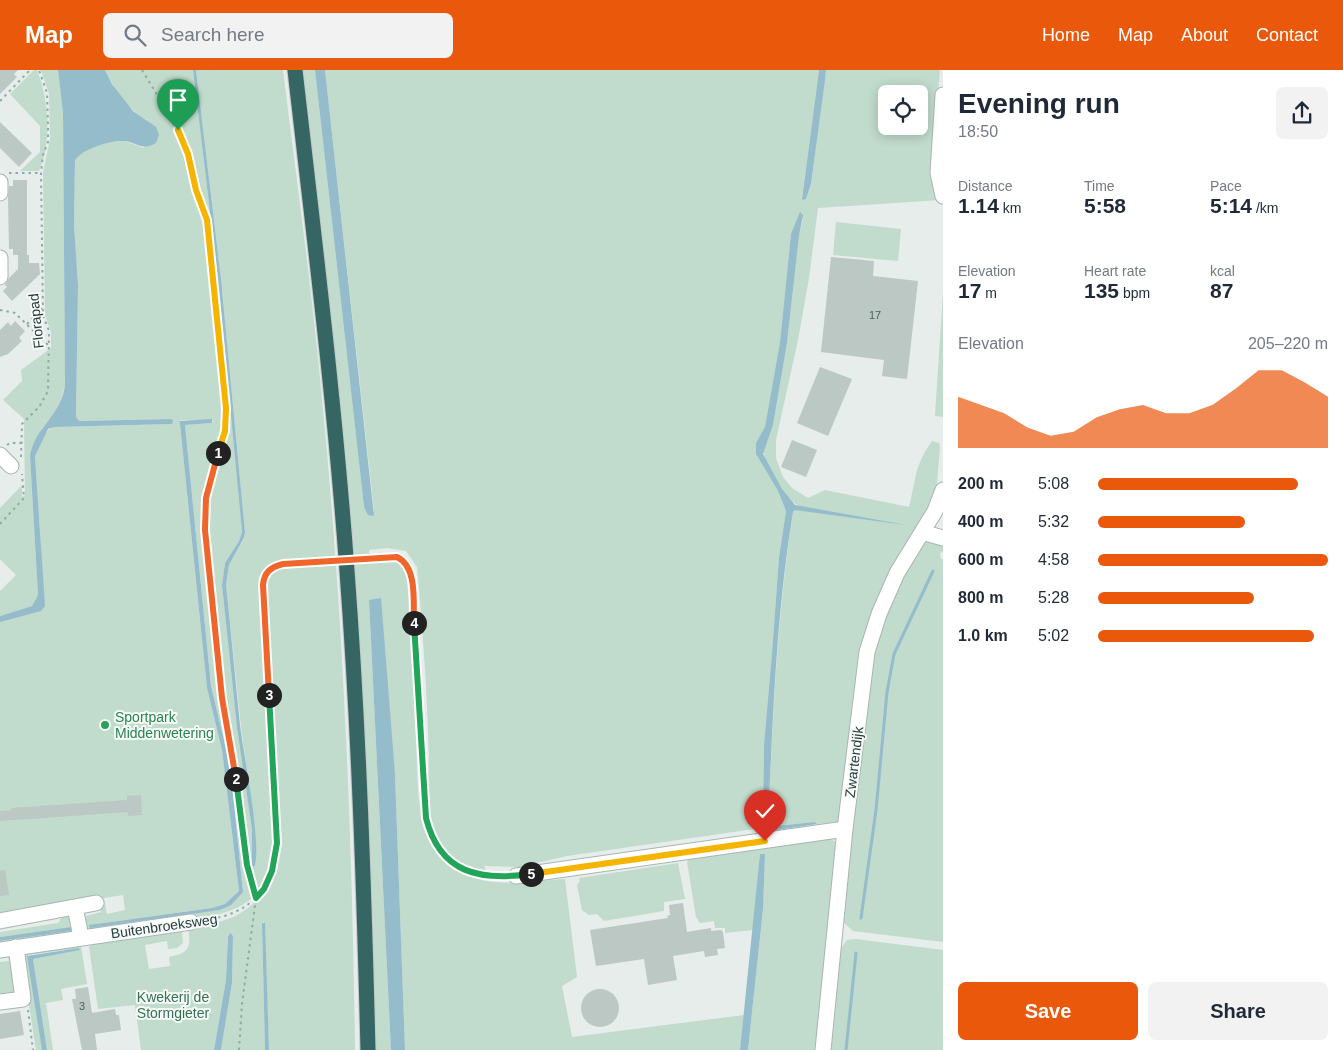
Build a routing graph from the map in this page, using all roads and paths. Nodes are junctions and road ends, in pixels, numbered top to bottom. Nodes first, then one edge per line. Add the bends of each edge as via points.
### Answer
1 (30, 70) edge
2 (39, 70) edge
3 (142, 70) edge
4 (288, 70) edge
5 (294, 70) edge
6 (943, 95) edge
7 (0, 101) edge
8 (42, 173) junction
9 (4, 178) edge
10 (0, 193) edge
11 (943, 196) edge
12 (0, 258) edge
13 (0, 277) edge
14 (42, 308) junction
15 (0, 310) edge
16 (27, 324) junction
17 (49, 346) junction
18 (0, 455) edge
19 (18, 466) junction
20 (943, 490) edge
21 (0, 524) edge
22 (922, 532) junction
23 (943, 538) edge
24 (845, 829) junction
25 (516, 876) joint
26 (256, 898) junction
27 (96, 903) dead end
28 (75, 907) junction
29 (0, 921) edge
30 (192, 922) joint
31 (81, 937) junction
32 (16, 947) junction
33 (0, 950) edge
34 (23, 999) junction
35 (0, 1002) edge
36 (33, 1050) edge
37 (240, 1050) edge
38 (361, 1050) edge
39 (368, 1050) edge
40 (823, 1050) edge

1 - 7 path
2 - 8 path, Florapad via 47,93 48,125
3 - 26 path via 178,130 207,220 226,408 225,431 206,498 205,530 222,698 234,759 247,865
4 - 38 highway via 327,422 340,573 358,895
5 - 39 highway via 333,412 347,572 364,884
6 - 11 street via 938,173
8 - 9 path
8 - 14 path, Florapad
9 - 10 street
12 - 13 street
14 - 16 path
14 - 17 path, Florapad via 49,331
15 - 16 path via 15,313
16 - 17 path
17 - 19 path, Florapad via 48,391 39,407 22,424
18 - 19 street
19 - 21 path, Florapad via 24,498
20 - 22 street, Zwartendijk
22 - 23 street
22 - 24 street, Zwartendijk via 897,573 867,652
24 - 25 street
24 - 40 street, Zwartendijk
25 - 26 path, Buitenbroeksweg, bridge via 486,877 468,872 445,855 429,831 412,574 404,560 371,557 320,561 277,566 267,572 263,581 277,843 272,871
26 - 30 path, Buitenbroeksweg via 233,914
26 - 37 path via 242,1004
27 - 28 street
28 - 29 street
28 - 31 street
30 - 31 street, Buitenbroeksweg
31 - 32 street, Buitenbroeksweg
32 - 33 street, Buitenbroeksweg
32 - 34 street
34 - 35 street
34 - 36 path via 28,1010

